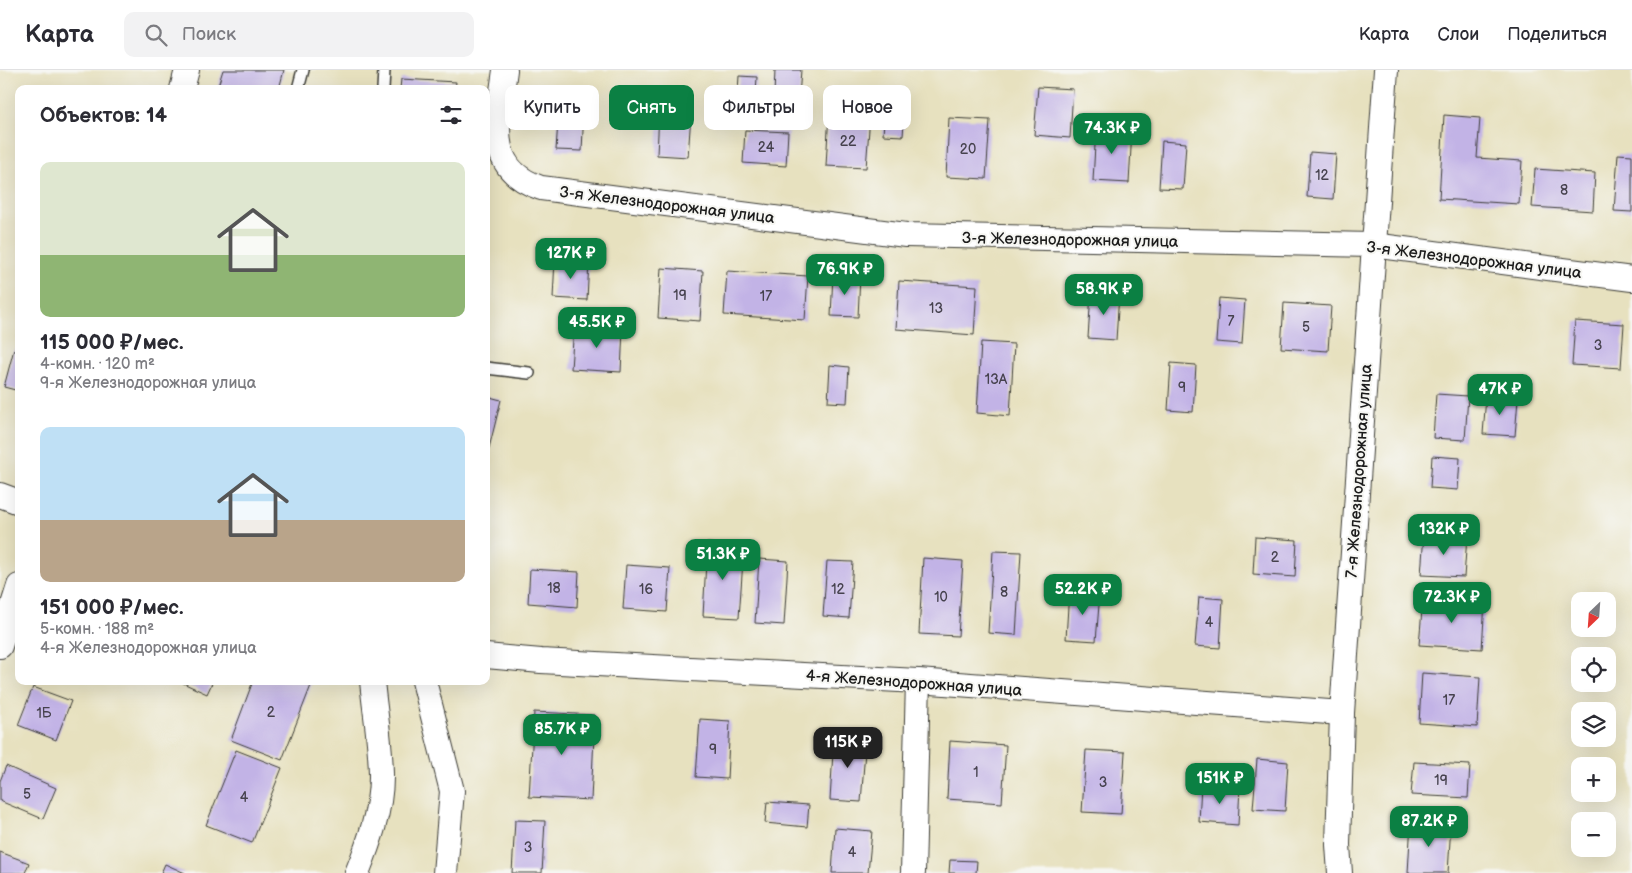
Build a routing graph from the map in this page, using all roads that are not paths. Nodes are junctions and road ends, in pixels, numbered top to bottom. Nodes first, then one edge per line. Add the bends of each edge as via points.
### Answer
1 (187, 70) edge
2 (304, 70) edge
3 (384, 70) edge
4 (505, 70) edge
5 (1386, 70) edge
6 (183, 85) edge
7 (299, 85) edge
8 (383, 85) edge
9 (1373, 246) junction
10 (1632, 279) edge
11 (490, 368) edge
12 (529, 373) dead end
13 (0, 494) edge
14 (15, 500) edge
15 (15, 599) edge
16 (0, 646) edge
17 (490, 656) edge
18 (918, 681) junction
19 (372, 685) edge
20 (425, 685) edge
21 (1342, 713) junction
22 (357, 873) edge
23 (445, 873) edge
24 (913, 873) edge
25 (1340, 873) edge

1 - 6 street
2 - 7 lane
3 - 8 lane
4 - 9 street, 3-я Железнодорожная улица via 497,142 512,174 541,188 906,235
5 - 9 street, 7-я Железнодорожная улица
9 - 10 street, 3-я Железнодорожная улица
9 - 21 street, 7-я Железнодорожная улица
11 - 12 lane
13 - 14 street
15 - 16 street
17 - 18 street, 4-я Железнодорожная улица
18 - 21 street, 4-я Железнодорожная улица
18 - 24 street
19 - 22 street via 381,777 378,808
20 - 23 street via 452,791
21 - 25 street, 7-я Железнодорожная улица

